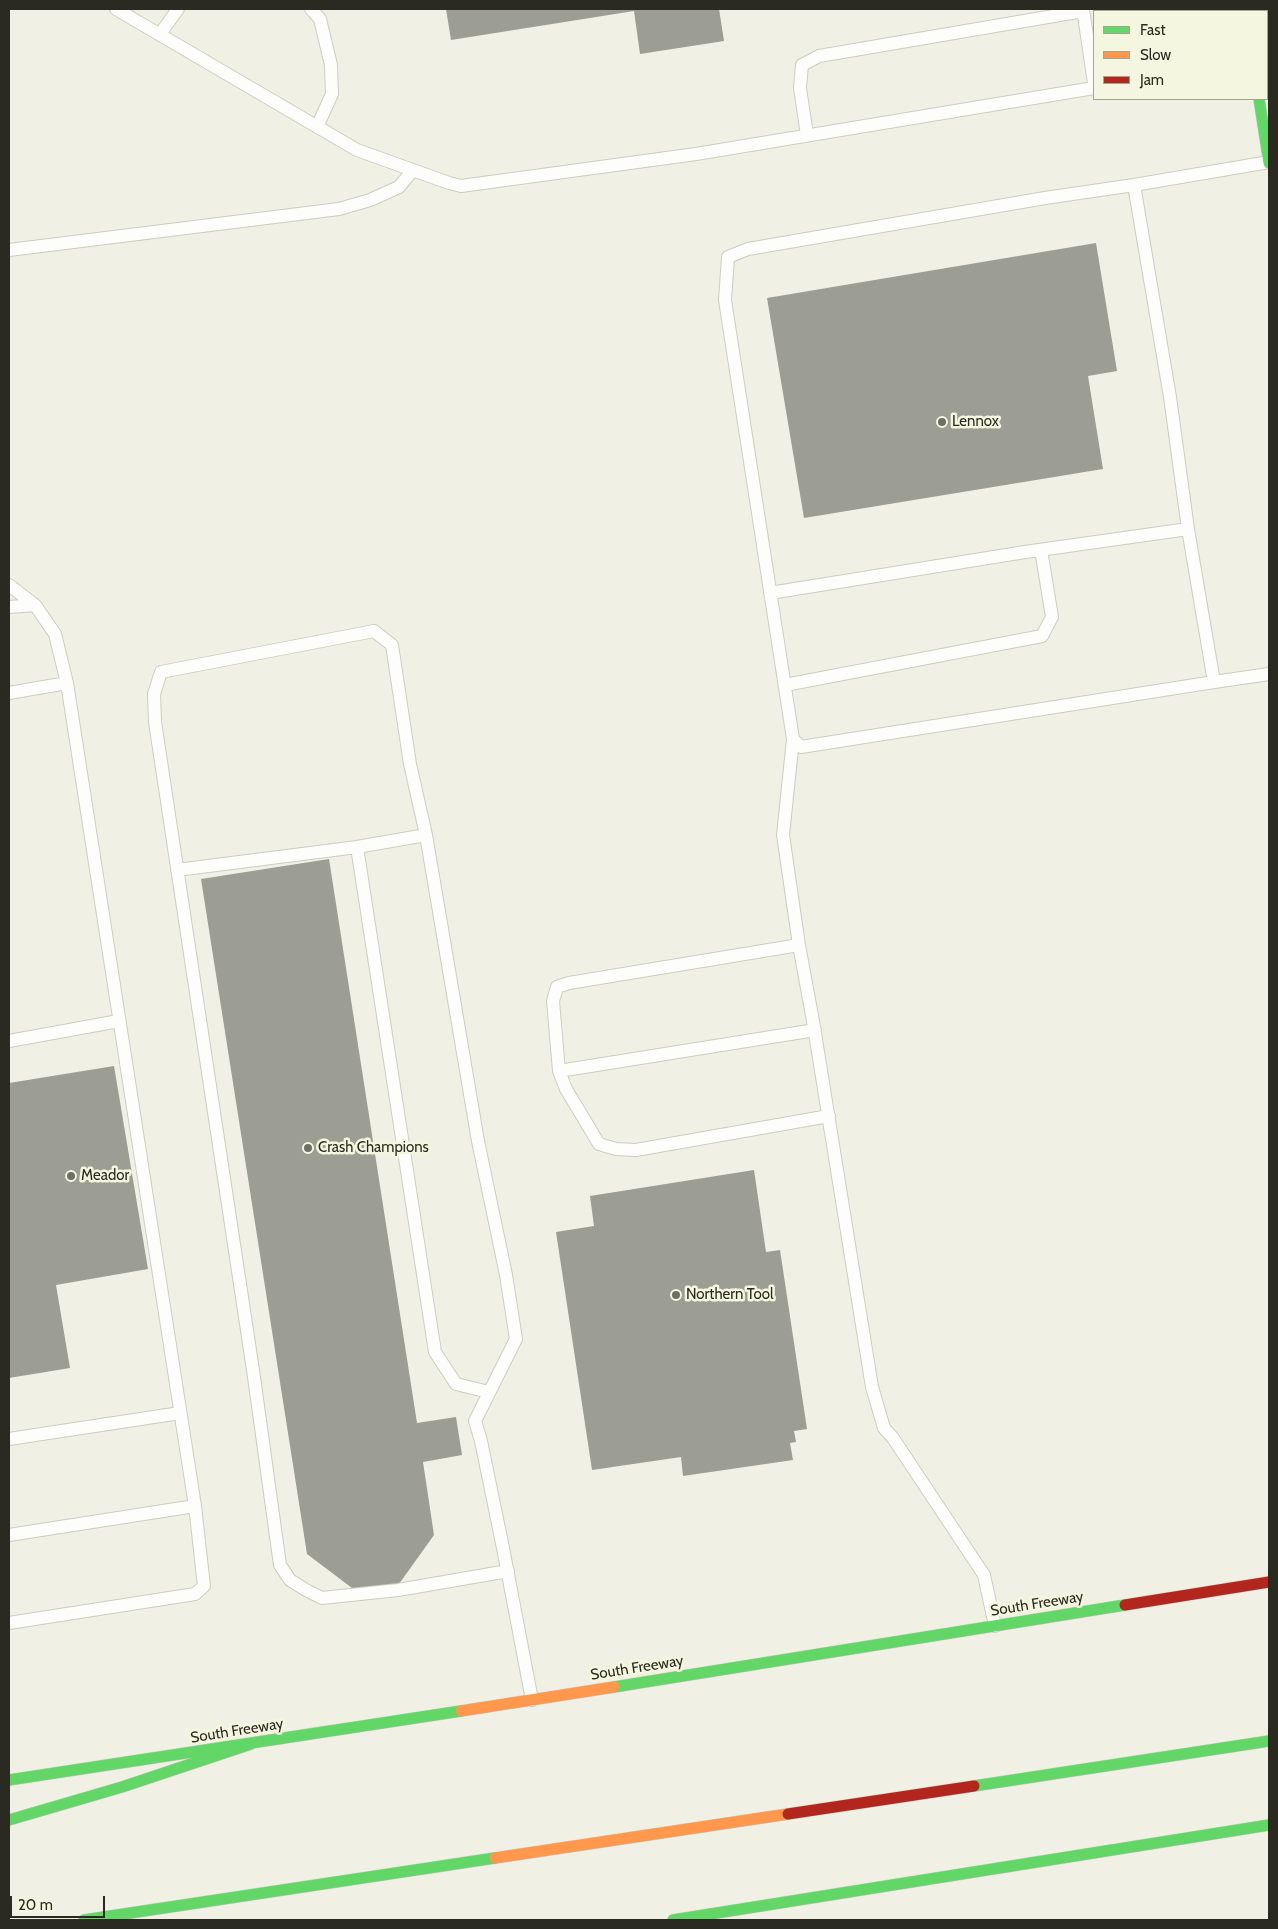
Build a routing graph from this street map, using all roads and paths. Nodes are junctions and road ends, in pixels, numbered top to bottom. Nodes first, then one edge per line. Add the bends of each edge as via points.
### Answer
1 (116, 9) edge
2 (178, 9) edge
3 (311, 9) edge
4 (1083, 10) edge
5 (160, 34) junction
6 (1093, 75) edge
7 (1093, 88) edge
8 (1259, 100) edge
9 (317, 127) junction
10 (807, 135) junction
11 (1269, 163) edge
12 (413, 170) junction
13 (1134, 185) junction
14 (9, 250) edge
15 (1188, 529) junction
16 (1041, 550) junction
17 (9, 585) edge
18 (770, 592) junction
19 (35, 605) junction
20 (9, 607) edge
21 (1269, 674) edge
22 (1214, 682) junction
23 (67, 683) junction
24 (785, 685) junction
25 (9, 693) edge
26 (792, 739) junction
27 (426, 835) junction
28 (357, 847) junction
29 (177, 870) junction
30 (799, 945) junction
31 (119, 1021) junction
32 (815, 1030) junction
33 (9, 1041) edge
34 (559, 1071) junction
35 (829, 1116) junction
36 (489, 1392) junction
37 (180, 1413) junction
38 (9, 1439) edge
39 (195, 1506) junction
40 (9, 1535) edge
41 (508, 1571) junction
42 (1269, 1582) edge
43 (9, 1623) edge
44 (995, 1626) junction
45 (532, 1700) junction
46 (1269, 1741) edge
47 (251, 1744) junction
48 (9, 1780) edge
49 (9, 1820) edge
50 (1269, 1824) edge
51 (84, 1920) edge
52 (674, 1920) edge

1 - 5 lane
2 - 5 lane
3 - 9 lane via 320,19 330,65 332,94
4 - 6 lane
4 - 10 lane via 819,56 802,65 800,88
5 - 9 lane
7 - 10 lane
8 - 11 main road
9 - 12 lane via 357,150
10 - 12 lane via 696,154 461,186
11 - 13 lane
12 - 14 lane via 399,187 339,209
13 - 15 lane via 1170,397
13 - 18 lane via 748,249 728,257 725,300
15 - 16 lane
15 - 22 lane
16 - 18 lane
16 - 24 lane via 1052,617 1042,636
17 - 19 lane
18 - 24 lane
19 - 20 lane
19 - 23 lane via 55,634
21 - 22 lane
22 - 26 lane via 801,747
23 - 25 lane
23 - 31 lane
24 - 26 lane
26 - 30 lane via 783,835
27 - 28 lane
27 - 29 lane via 410,764 392,645 374,631 160,672 154,694 155,722
27 - 36 lane via 478,1141 516,1339
28 - 29 lane
28 - 36 lane via 435,1352 456,1384
29 - 41 lane via 280,1565 290,1580 322,1598 398,1590
30 - 32 lane
30 - 34 lane via 557,987 553,1001
31 - 33 lane
31 - 37 lane
32 - 34 lane
32 - 35 lane
34 - 35 lane via 566,1089 599,1144 616,1149 636,1150
35 - 44 lane via 872,1387 884,1428 984,1575
36 - 41 lane via 475,1422
37 - 38 lane
37 - 39 lane
39 - 40 lane
39 - 43 lane via 204,1586 195,1594
41 - 45 lane
42 - 44 main road, South Freeway
44 - 45 main road, South Freeway
45 - 47 main road, South Freeway
46 - 51 main road
47 - 48 main road, South Freeway
47 - 49 main road
50 - 52 main road

